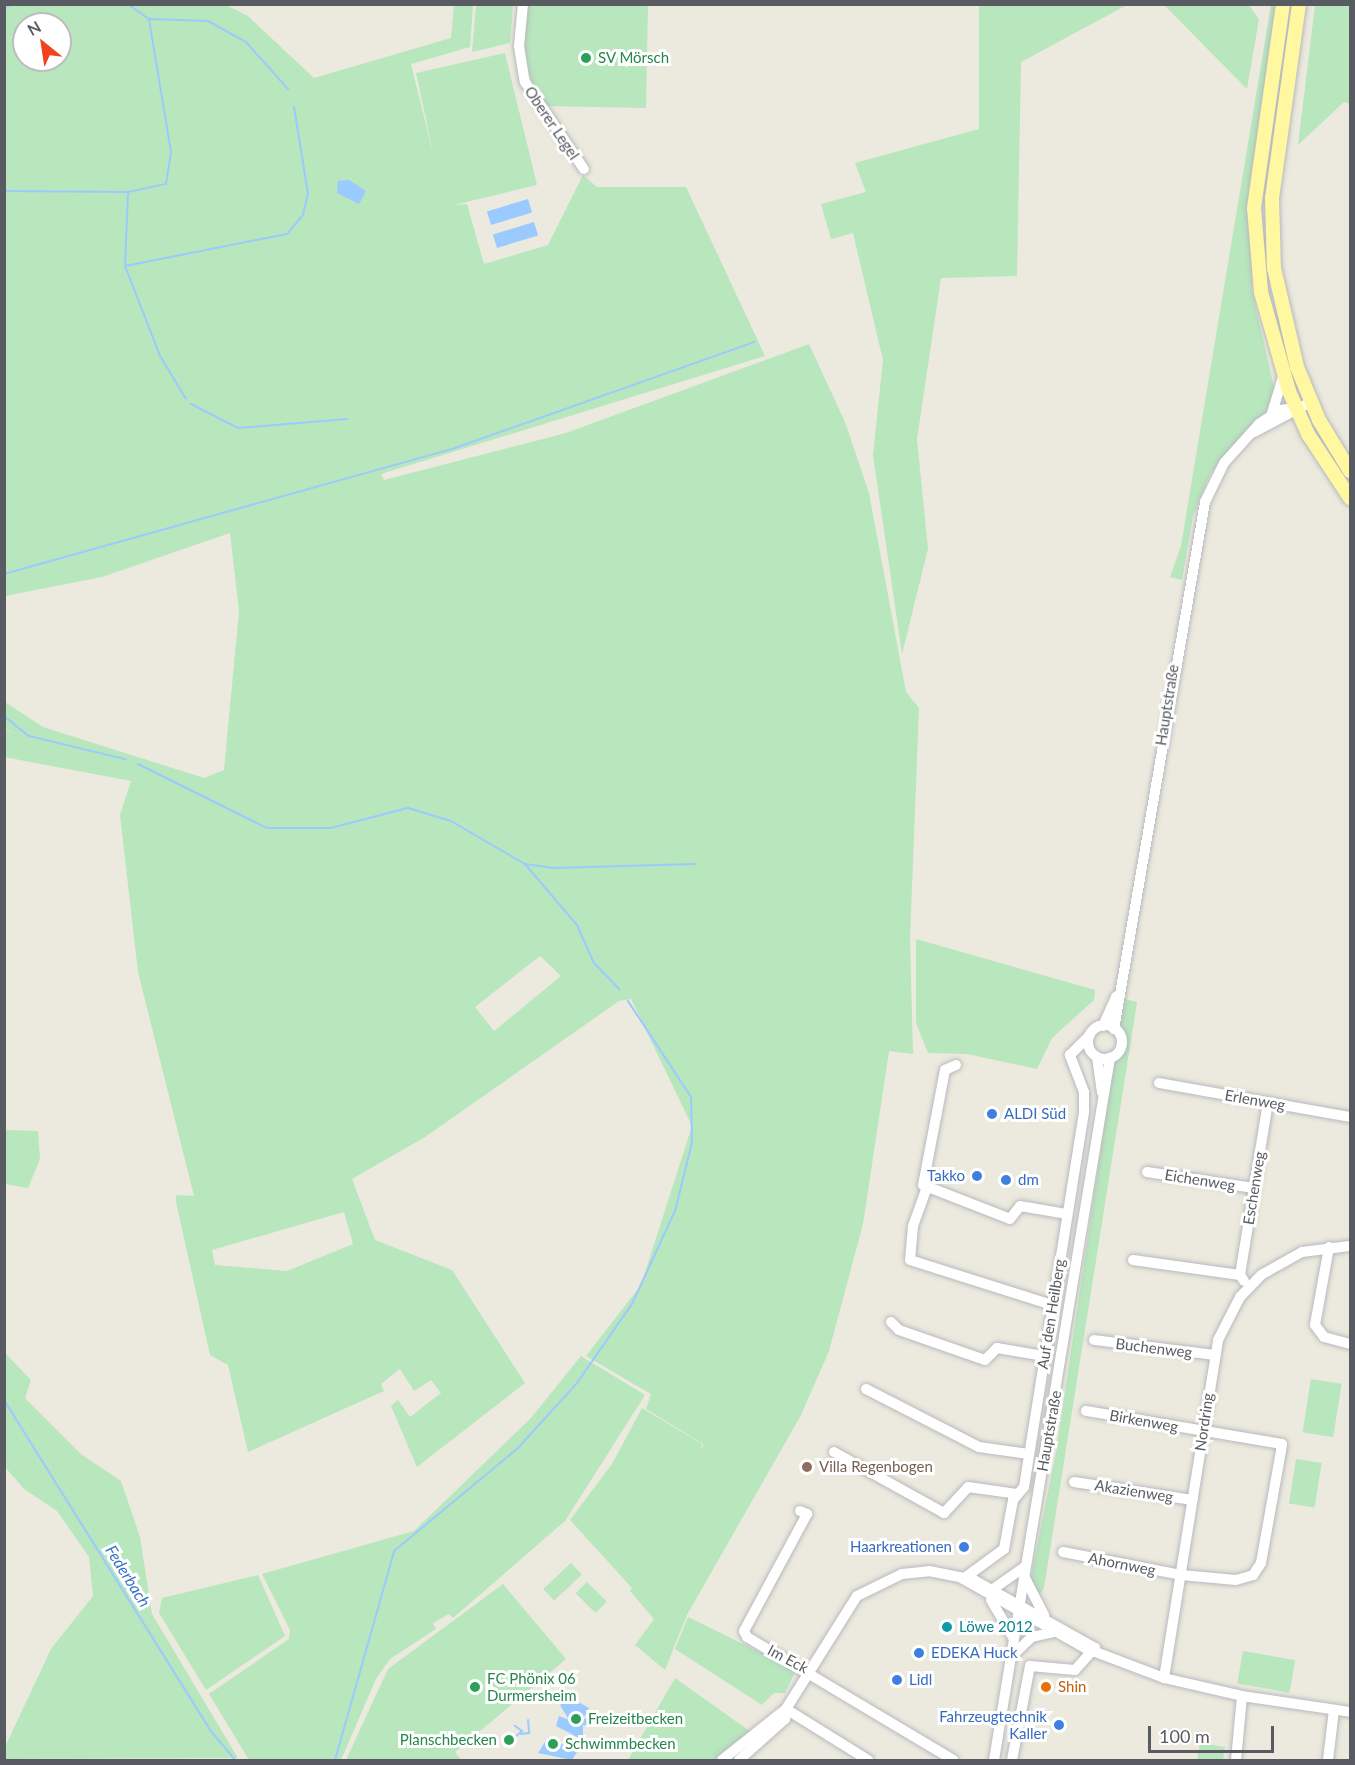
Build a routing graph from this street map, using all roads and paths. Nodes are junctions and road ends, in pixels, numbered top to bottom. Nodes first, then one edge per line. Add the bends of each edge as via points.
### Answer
1 (523, 4) edge
2 (1283, 4) edge
3 (1300, 7) edge
4 (584, 169) dead end
5 (1283, 377) junction
6 (1311, 402) junction
7 (1296, 408) junction
8 (1272, 413) junction
9 (1249, 435) junction
10 (1350, 471) edge
11 (1350, 498) edge
12 (1120, 989) junction
13 (1103, 1026) junction
14 (1114, 1029) junction
15 (1090, 1035) junction
16 (1093, 1053) junction
17 (1110, 1058) junction
18 (1071, 1063) junction
19 (956, 1065) dead end
20 (1159, 1083) dead end
21 (1103, 1102) junction
22 (1268, 1102) junction
23 (1350, 1117) edge
24 (1147, 1172) dead end
25 (927, 1187) junction
26 (1254, 1188) junction
27 (1066, 1214) junction
28 (1350, 1246) edge
29 (1329, 1247) junction
30 (1133, 1260) dead end
31 (1240, 1275) junction
32 (1248, 1286) junction
33 (1052, 1305) junction
34 (891, 1322) dead end
35 (1094, 1340) dead end
36 (1350, 1344) edge
37 (1214, 1355) junction
38 (1044, 1356) junction
39 (866, 1389) dead end
40 (1086, 1411) dead end
41 (1203, 1431) junction
42 (834, 1452) dead end
43 (1029, 1454) junction
44 (1074, 1482) dead end
45 (1017, 1494) junction
46 (1193, 1500) junction
47 (800, 1511) dead end
48 (1063, 1552) dead end
49 (1026, 1565) junction
50 (1181, 1575) junction
51 (1025, 1577) junction
52 (963, 1579) junction
53 (991, 1593) junction
54 (1019, 1608) junction
55 (1046, 1618) junction
56 (1054, 1632) junction
57 (1014, 1640) junction
58 (1095, 1648) junction
59 (1011, 1657) junction
60 (809, 1671) junction
61 (1164, 1678) junction
62 (1242, 1696) junction
63 (786, 1709) junction
64 (1334, 1710) junction
65 (1350, 1712) edge
66 (740, 1757) edge
67 (722, 1761) edge
68 (868, 1761) edge
69 (953, 1761) edge
70 (994, 1761) edge
71 (1012, 1761) edge
72 (1236, 1761) edge
73 (1328, 1761) edge

1 - 4 street, Oberer Legel via 519,46 525,82
2 - 5 main road via 1254,207 1261,292
3 - 6 main road via 1278,141 1272,228 1286,334
5 - 7 main road
5 - 8 street
6 - 7 street, Hauptstraße
6 - 10 main road
7 - 8 street, Hauptstraße
7 - 9 street, Hauptstraße
7 - 11 main road
8 - 9 street, Hauptstraße
9 - 12 street, Hauptstraße via 1212,482 1198,524
12 - 13 street, Hauptstraße
12 - 14 street, Hauptstraße
13 - 14 street
13 - 15 street
14 - 17 street, Hauptstraße via 1121,1044
15 - 16 street, Hauptstraße
15 - 18 street via 1071,1049
16 - 17 street
16 - 18 street
16 - 21 street, Hauptstraße
17 - 21 street, Hauptstraße
18 - 27 street, Auf den Heilberg via 1085,1099
19 - 25 street via 945,1070 922,1185
20 - 22 street, Erlenweg
21 - 49 street, Hauptstraße
22 - 23 street, Erlenweg
22 - 26 street, Eschenweg
24 - 26 street, Eichenweg
25 - 27 street via 1010,1219 1020,1206
25 - 33 street via 913,1226 910,1260
26 - 31 street, Eschenweg
27 - 33 street, Auf den Heilberg
28 - 29 street, Nordring
29 - 32 street, Nordring via 1284,1261
29 - 36 street via 1315,1325 1324,1337
30 - 31 street
31 - 32 street
32 - 37 street, Nordring via 1230,1312
33 - 38 street, Auf den Heilberg
34 - 38 street via 899,1330 985,1360 997,1348
35 - 37 street, Buchenweg
37 - 41 street, Nordring
38 - 43 street, Auf den Heilberg
39 - 43 street via 979,1447
40 - 41 street, Birkenweg
41 - 46 street, Nordring
41 - 50 street, Birkenweg via 1282,1444 1261,1563 1253,1575 1236,1580
42 - 45 street via 944,1513 968,1487
43 - 45 street, Auf den Heilberg
44 - 46 street, Akazienweg
45 - 52 street, Auf den Heilberg via 1004,1549
46 - 50 street, Nordring
47 - 60 street, Im Eck via 807,1514 744,1631
48 - 50 street, Ahornweg
49 - 51 street, Hauptstraße
49 - 53 street
50 - 61 street, Nordring
51 - 54 street, Hauptstraße
51 - 55 street
52 - 53 street
52 - 60 street via 921,1570 871,1586 857,1596
53 - 54 street
53 - 57 street
54 - 55 street
54 - 56 street
54 - 57 street, Hauptstraße
55 - 58 street
56 - 58 street
56 - 59 street via 1032,1637
57 - 59 street, Hauptstraße
58 - 61 street
58 - 71 street via 1075,1670 1030,1666
59 - 70 street, Hauptstraße
60 - 63 street
60 - 69 street, Im Eck
61 - 62 street
62 - 64 street
62 - 72 street
63 - 66 street via 785,1719
63 - 68 street
64 - 65 street
64 - 73 street
66 - 67 street

